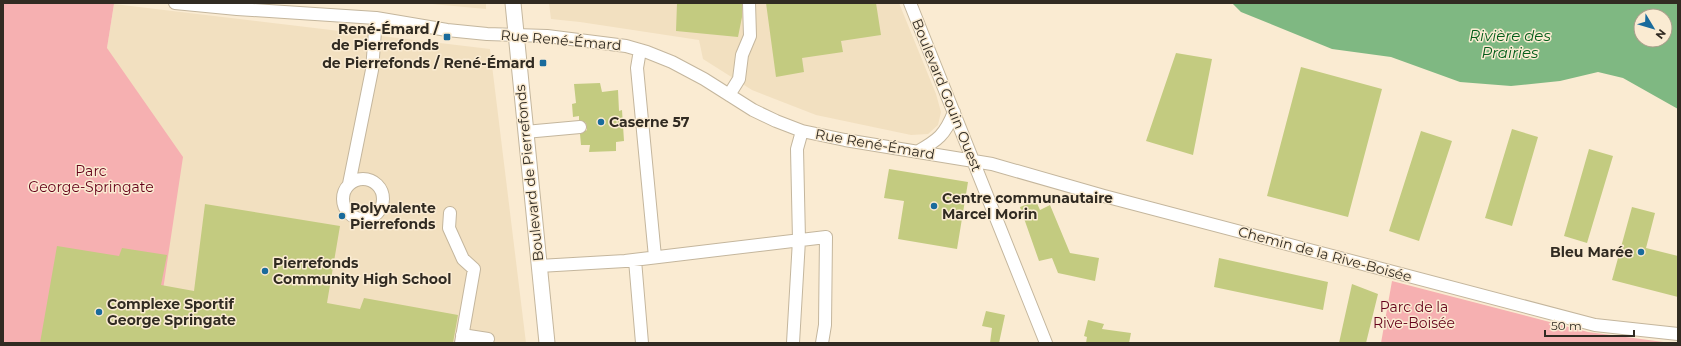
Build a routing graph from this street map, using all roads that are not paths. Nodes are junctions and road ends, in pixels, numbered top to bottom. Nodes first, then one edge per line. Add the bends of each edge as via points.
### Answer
1 (174, 3) edge
2 (513, 3) edge
3 (749, 3) edge
4 (910, 3) edge
5 (376, 18) junction
6 (516, 35) junction
7 (640, 50) junction
8 (729, 95) junction
9 (954, 112) junction
10 (580, 127) dead end
11 (802, 131) junction
12 (525, 132) junction
13 (917, 152) junction
14 (974, 161) junction
15 (349, 184) dead end
16 (450, 213) dead end
17 (799, 240) junction
18 (655, 257) junction
19 (635, 260) junction
20 (539, 266) junction
21 (1678, 334) edge
22 (462, 339) edge
23 (488, 339) dead end
24 (548, 343) edge
25 (642, 343) edge
26 (793, 343) edge
27 (822, 343) edge
28 (1046, 343) edge

1 - 5 street, Rue René-Émard via 237,10
2 - 6 main road, Boulevard de Pierrefonds
3 - 8 street via 750,36 742,55 739,79
4 - 9 street, Boulevard Gouin Ouest
5 - 6 street, Rue René-Émard via 440,29
5 - 15 street via 372,70
6 - 7 street, Rue René-Émard via 593,41
6 - 12 main road, Boulevard de Pierrefonds
7 - 8 street, Rue René-Émard via 672,62
7 - 18 street via 637,68
8 - 11 street, Rue René-Émard via 760,114
9 - 13 street via 941,136
9 - 14 street, Boulevard Gouin Ouest
10 - 12 street
11 - 13 street, Rue René-Émard
11 - 17 street via 797,150
12 - 20 main road, Boulevard de Pierrefonds
13 - 14 street, Rue René-Émard
14 - 21 street, Chemin de la Rive-Boisée via 1020,171 1104,196 1595,325
14 - 28 street, Boulevard Gouin Ouest
16 - 22 street via 449,228 463,259 474,269
17 - 18 street
17 - 26 street
17 - 27 street via 826,237 825,325
18 - 19 street
19 - 20 street
19 - 25 street
20 - 24 main road, Boulevard de Pierrefonds
22 - 23 street

